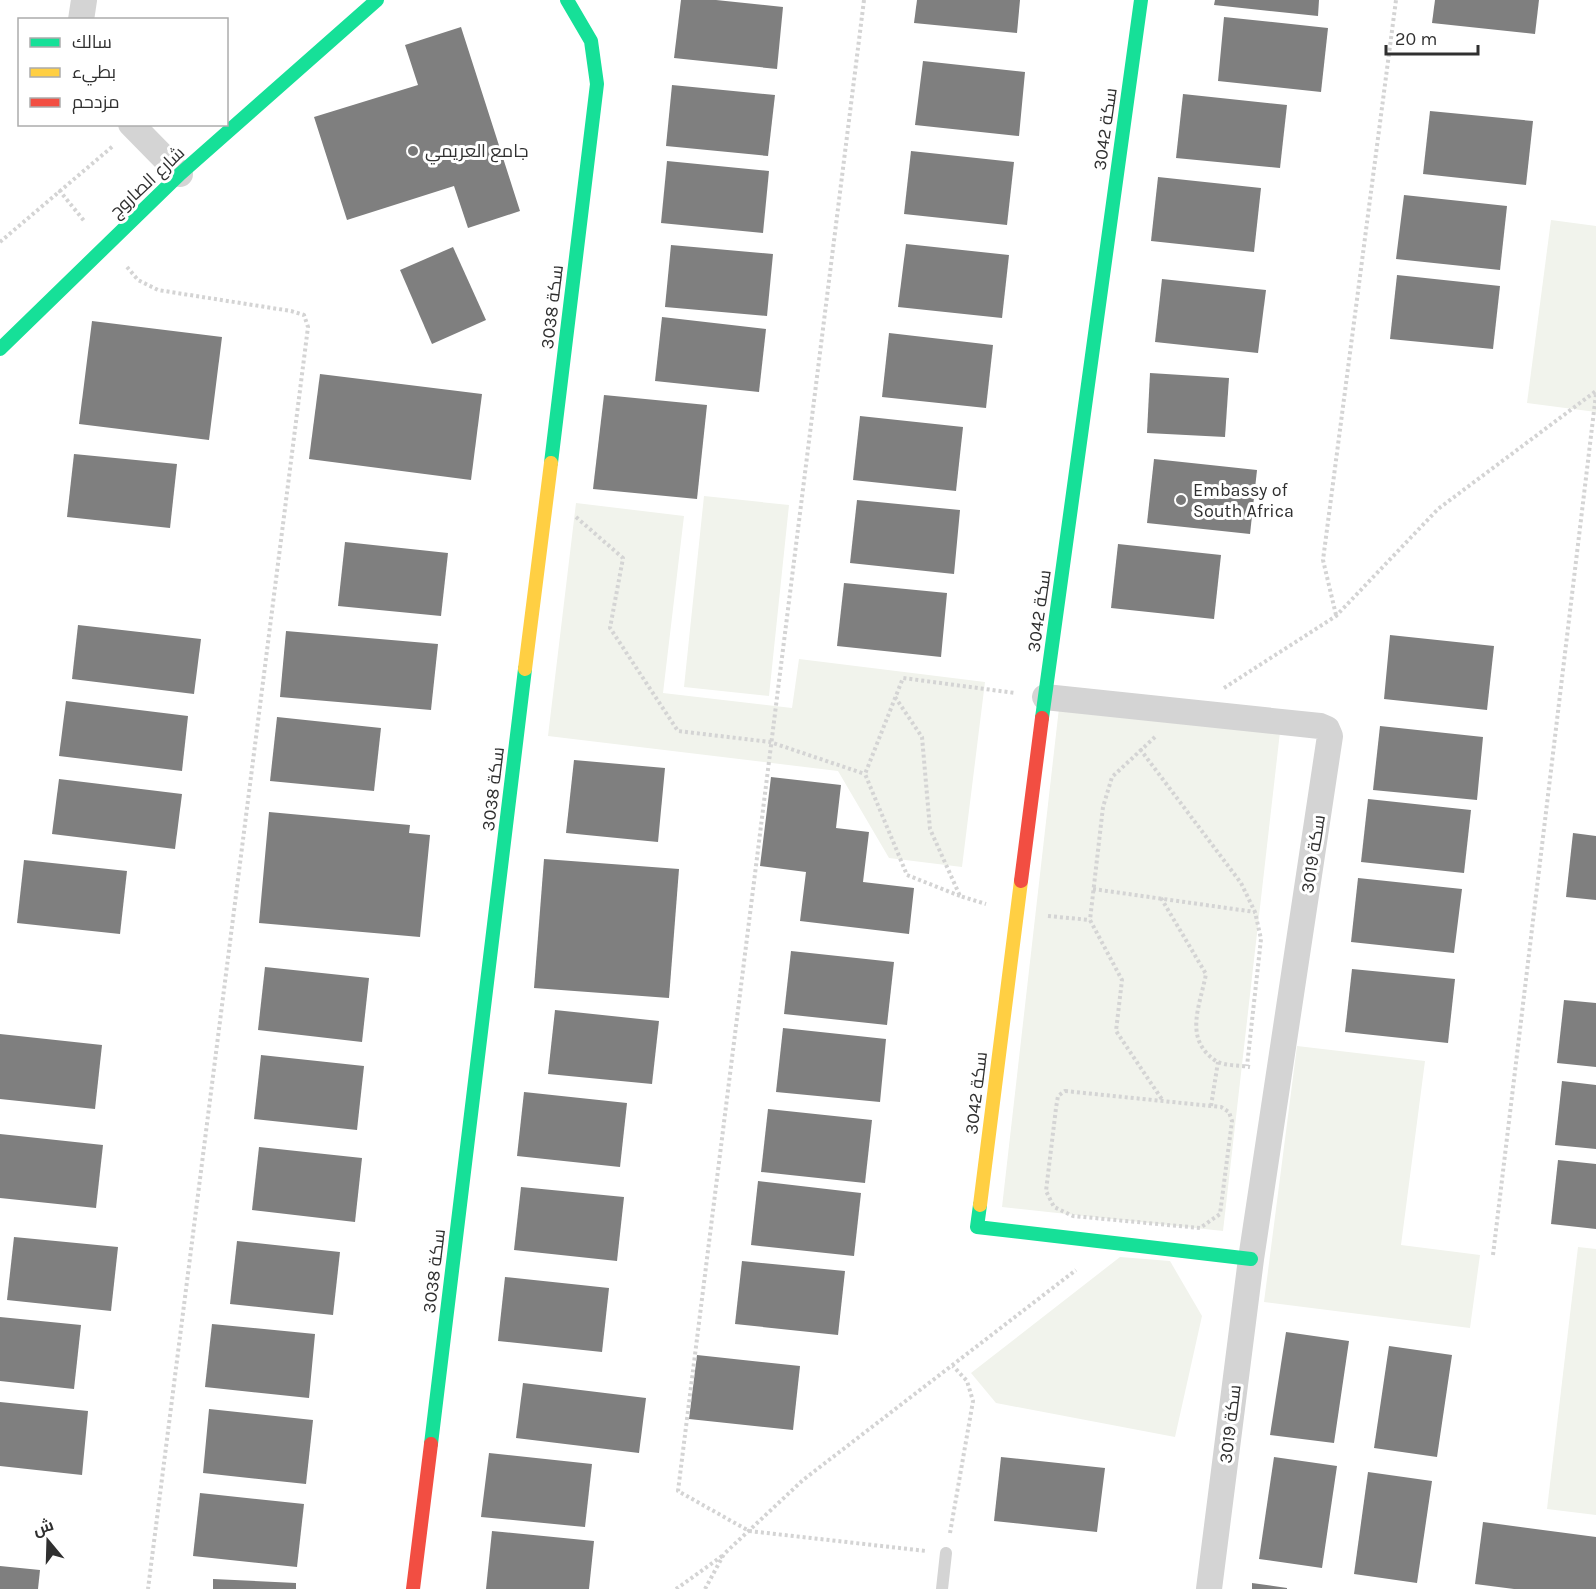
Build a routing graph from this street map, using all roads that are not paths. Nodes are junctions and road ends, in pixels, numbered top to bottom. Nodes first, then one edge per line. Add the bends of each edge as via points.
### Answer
1 (84, 0) edge
2 (377, 0) edge
3 (567, 0) edge
4 (1141, 0) edge
5 (366, 5) edge
6 (81, 18) edge
7 (133, 126) edge
8 (180, 174) junction
9 (0, 349) edge
10 (1045, 697) junction
11 (1251, 1259) junction
12 (946, 1553) road end
13 (413, 1589) edge
14 (942, 1589) edge
15 (1209, 1589) edge

1 - 6 street
2 - 5 street, شارع الصاروج
3 - 13 street, سكة 3038 via 591,41 597,84
4 - 10 street, سكة 3042
5 - 8 street, شارع الصاروج
7 - 8 street
8 - 9 street, شارع الصاروج
10 - 11 street, سكة 3042 via 977,1227
10 - 11 street, سكة 3019 via 1320,726 1330,736
11 - 15 street, سكة 3019
12 - 14 lane

